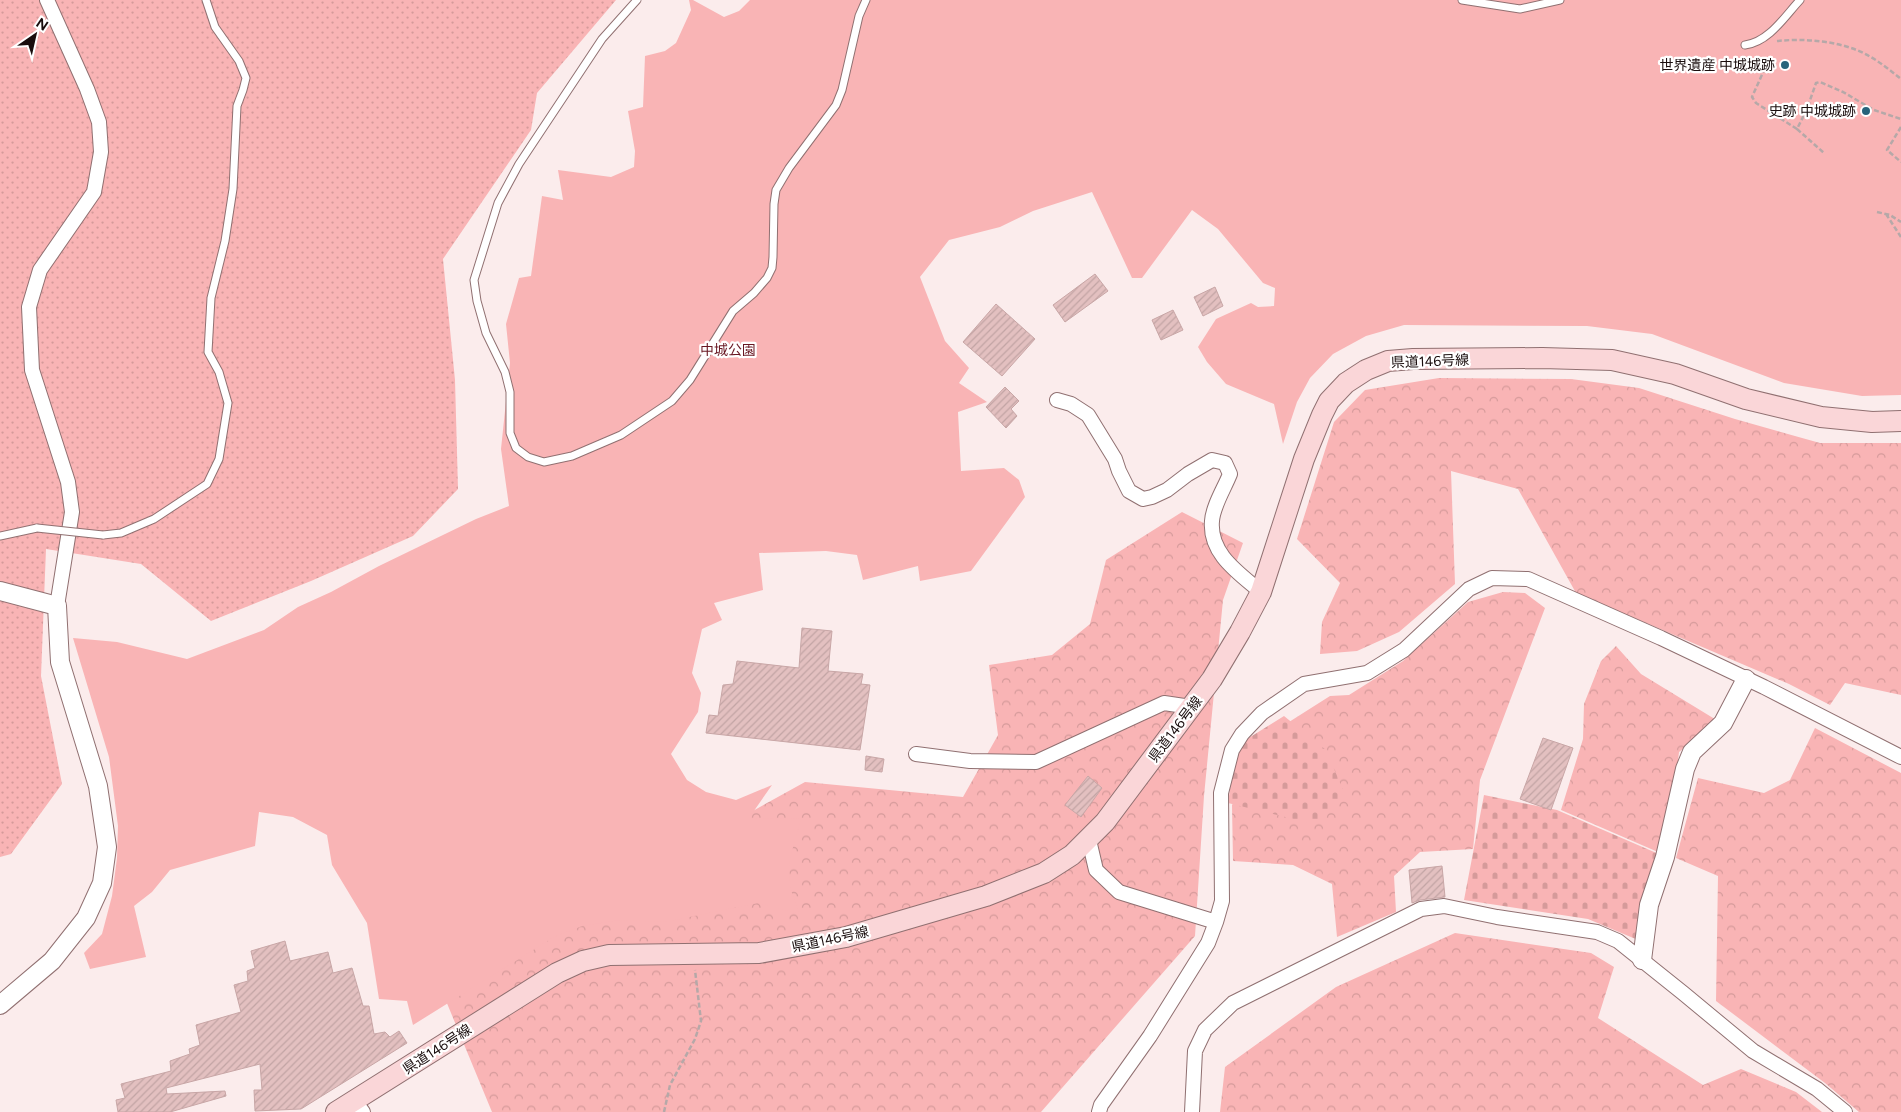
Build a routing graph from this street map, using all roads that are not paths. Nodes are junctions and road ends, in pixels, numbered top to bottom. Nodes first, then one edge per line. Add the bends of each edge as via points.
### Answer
1 (47, 0) edge
2 (206, 0) edge
3 (637, 0) edge
4 (866, 0) edge
5 (1462, 0) edge
6 (1560, 0) edge
7 (1800, 0) edge
8 (1745, 44) dead end
9 (1056, 400) dead end
10 (1901, 421) edge
11 (0, 536) edge
12 (0, 591) edge
13 (1260, 592) junction
14 (57, 606) junction
15 (1746, 678) junction
16 (1191, 707) junction
17 (916, 754) dead end
18 (1901, 757) edge
19 (1089, 840) junction
20 (1216, 922) junction
21 (1642, 960) junction
22 (0, 1005) edge
23 (359, 1106) edge
24 (336, 1112) edge
25 (1099, 1112) edge
26 (1192, 1112) edge
27 (1845, 1112) edge

1 - 14 street via 99,122 101,152 94,192 40,270 30,307 32,370 68,482 72,512
2 - 11 lane, bridge via 215,27 239,61 246,78 237,106 233,189 225,241 211,298 208,352 219,372 228,403 219,459 207,484 154,519 121,533 103,535 37,528
3 - 4 lane via 602,39 519,164 498,203 474,280 486,333 505,372 510,392 510,433 516,448 528,457 544,462 572,456 621,435 672,401 690,380 733,311 767,278 772,268 776,190 836,105
5 - 6 lane via 1520,9
7 - 8 lane via 1780,24 1754,44
9 - 13 street via 1071,404 1088,415 1116,459 1129,491 1142,499 1167,490 1212,460 1225,463 1230,474 1214,510 1214,541 1221,556
10 - 13 main road, 県道146号線 via 1821,417 1746,399 1675,374 1612,360 1388,361 1346,383 1329,401 1315,430
12 - 14 street
13 - 16 main road, 県道146号線 via 1222,664
14 - 22 street via 60,662 98,786 107,847 102,883 86,918 52,961
15 - 18 street
15 - 20 street via 1528,579 1492,578 1469,590 1404,650 1367,673 1304,684 1262,713 1242,734 1232,750 1221,793 1222,902
15 - 21 street via 1723,723 1692,752 1685,770 1666,857 1648,905
16 - 17 street via 1164,704 1036,762 970,761
16 - 19 main road, 県道146号線 via 1106,822
19 - 20 street via 1096,870 1119,892
19 - 23 main road, 県道146号線 via 1044,873 986,896 846,937 759,953 643,953 608,955 583,962 557,973
20 - 25 street via 1208,943
21 - 26 street via 1618,942 1597,932 1444,906 1421,909 1233,1003 1205,1030 1195,1051
21 - 27 street via 1753,1051 1817,1089
23 - 24 main road, 県道146号線

